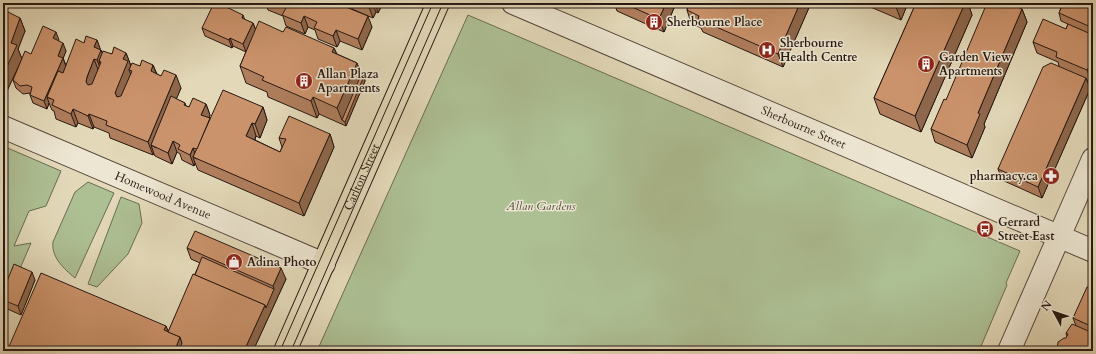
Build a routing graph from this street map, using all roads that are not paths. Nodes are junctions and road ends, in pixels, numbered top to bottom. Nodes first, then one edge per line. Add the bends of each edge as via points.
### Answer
1 (438, 3) edge
2 (513, 3) edge
3 (3, 127) edge
4 (1093, 159) edge
5 (1059, 236) junction
6 (1093, 251) edge
7 (324, 264) junction
8 (286, 351) edge
9 (1009, 351) edge

1 - 7 main road, Carlton Street
2 - 5 street, Sherbourne Street
3 - 7 street, Homewood Avenue
4 - 5 street
5 - 6 street, Sherbourne Street
5 - 9 street
7 - 8 main road, Carlton Street

